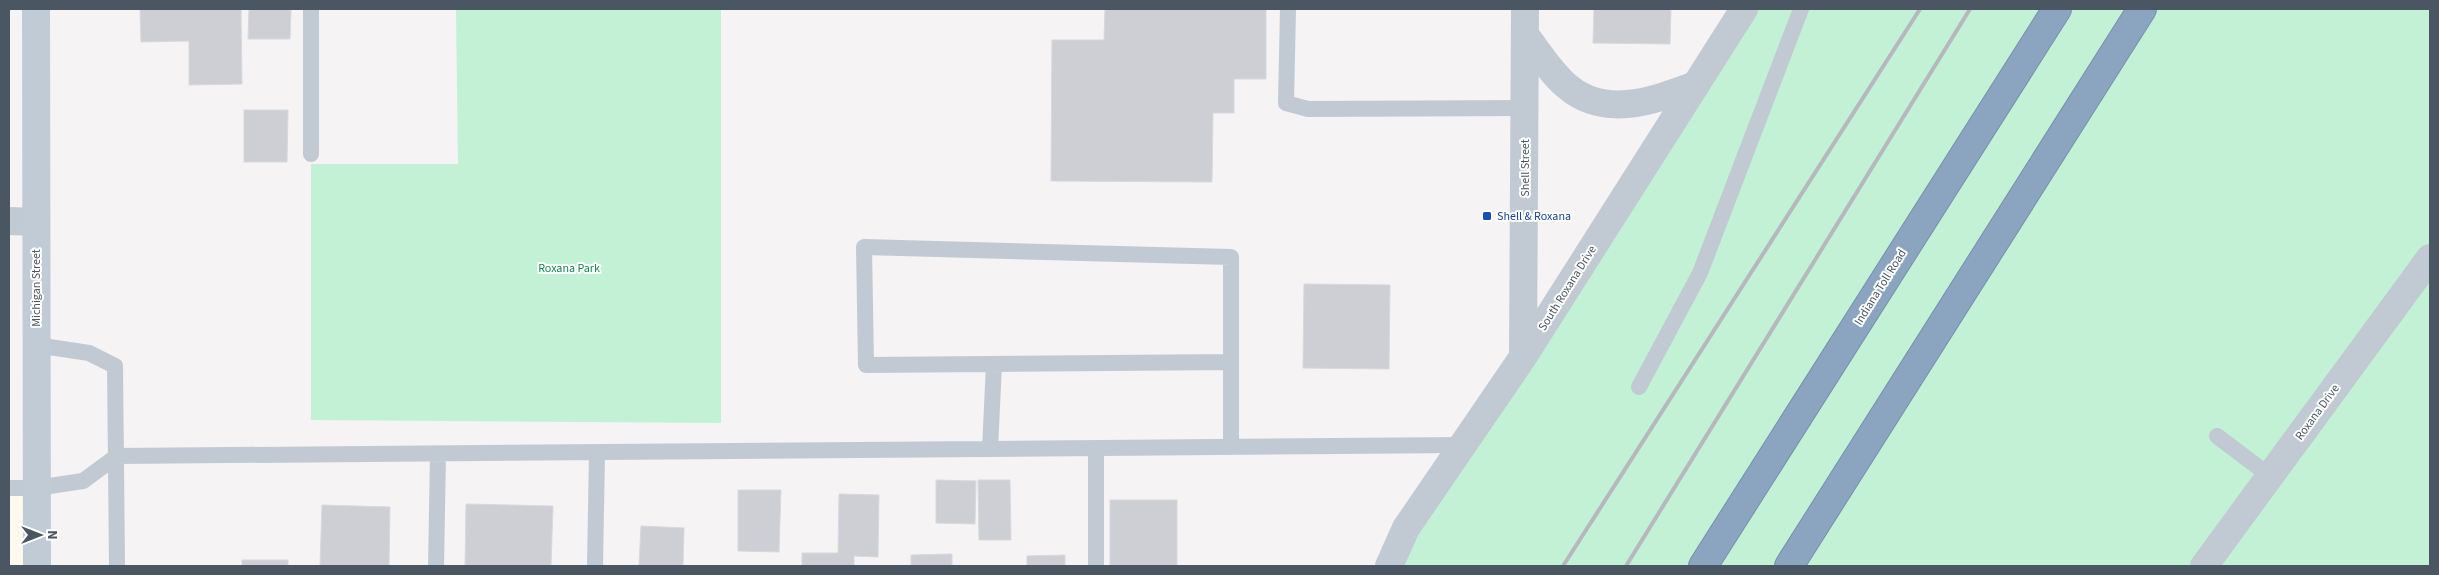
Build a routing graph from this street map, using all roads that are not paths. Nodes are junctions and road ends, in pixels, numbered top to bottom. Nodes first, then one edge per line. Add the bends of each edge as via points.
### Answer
1 (36, 9) edge
2 (312, 9) edge
3 (1288, 9) edge
4 (1525, 9) edge
5 (1744, 9) edge
6 (1801, 9) edge
7 (2057, 9) edge
8 (2142, 9) edge
9 (1526, 36) junction
10 (1696, 85) junction
11 (1525, 108) junction
12 (312, 154) dead end
13 (9, 222) edge
14 (36, 222) junction
15 (2430, 258) edge
16 (36, 345) junction
17 (1523, 356) junction
18 (1231, 362) junction
19 (994, 364) junction
20 (1640, 387) dead end
21 (2217, 436) dead end
22 (1462, 446) junction
23 (1231, 447) junction
24 (990, 449) junction
25 (1096, 449) junction
26 (597, 453) junction
27 (438, 454) junction
28 (117, 456) junction
29 (2270, 476) junction
30 (9, 488) edge
31 (36, 488) junction
32 (36, 566) edge
33 (117, 566) edge
34 (436, 566) edge
35 (595, 566) edge
36 (1096, 566) edge
37 (1389, 566) edge
38 (1703, 566) edge
39 (1789, 566) edge
40 (2204, 566) edge

1 - 14 main road, Michigan Street
2 - 12 lane
3 - 11 lane via 1286,103 1308,109
4 - 9 street, Shell Street
5 - 10 street, South Roxana Drive
6 - 20 lane via 1700,274
7 - 38 highway, Indiana Toll Road
8 - 39 highway
9 - 10 street via 1568,88 1598,102 1614,105 1647,102
9 - 11 street, Shell Street
10 - 17 street, South Roxana Drive
11 - 17 street, Shell Street
13 - 14 street
14 - 16 main road, Michigan Street
15 - 29 street, Roxana Drive
16 - 28 lane via 89,353 115,366
16 - 31 main road, Michigan Street
17 - 22 street, South Roxana Drive
18 - 19 lane
18 - 19 lane via 1231,257 864,247 866,365
18 - 23 lane
19 - 24 lane
21 - 29 lane
22 - 23 lane
22 - 37 street, South Roxana Drive via 1406,528
23 - 25 lane
24 - 25 lane
24 - 26 lane
25 - 36 lane
26 - 27 lane
26 - 35 lane
27 - 28 lane
27 - 34 lane
28 - 31 lane via 83,481
28 - 33 lane
29 - 40 street, Roxana Drive
30 - 31 lane
31 - 32 main road, Michigan Street

